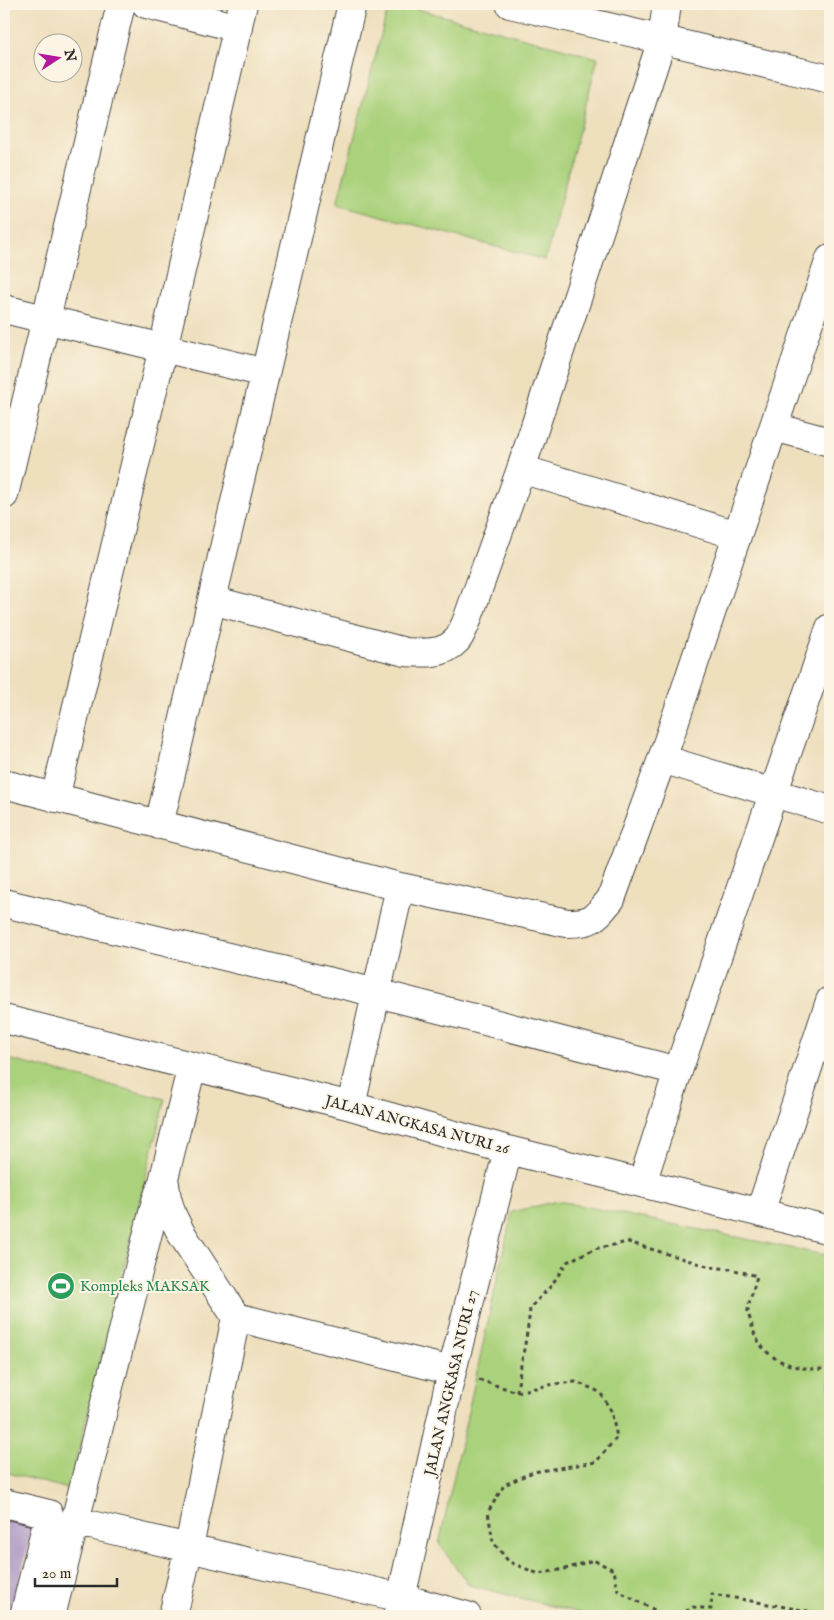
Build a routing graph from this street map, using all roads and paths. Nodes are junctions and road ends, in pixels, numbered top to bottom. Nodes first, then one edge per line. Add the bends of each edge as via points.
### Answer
1 (121, 4) edge
2 (146, 4) edge
3 (352, 4) edge
4 (510, 4) edge
5 (667, 4) edge
6 (241, 16) edge
7 (662, 40) junction
8 (830, 79) edge
9 (830, 259) edge
10 (4, 308) edge
11 (46, 319) junction
12 (163, 348) junction
13 (265, 373) junction
14 (774, 427) junction
15 (830, 442) edge
16 (521, 469) junction
17 (4, 495) edge
18 (737, 535) junction
19 (212, 600) junction
20 (830, 628) edge
21 (662, 759) junction
22 (4, 784) edge
23 (774, 793) junction
24 (55, 798) junction
25 (830, 810) edge
26 (159, 826) junction
27 (400, 887) junction
28 (4, 903) edge
29 (377, 993) junction
30 (830, 1001) edge
31 (4, 1020) edge
32 (192, 1066) junction
33 (678, 1071) junction
34 (351, 1106) junction
35 (508, 1150) junction
36 (164, 1178) junction
37 (642, 1183) junction
38 (760, 1212) junction
39 (830, 1230) edge
40 (236, 1317) junction
41 (830, 1369) edge
42 (452, 1371) junction
43 (517, 1392) junction
44 (4, 1502) edge
45 (74, 1521) junction
46 (189, 1548) junction
47 (400, 1607) edge
48 (830, 1615) edge
49 (24, 1616) edge
50 (51, 1616) edge
51 (173, 1616) edge
52 (468, 1616) edge
53 (666, 1616) edge
54 (679, 1616) edge

1 - 11 street
2 - 6 street
3 - 13 street
4 - 7 street
5 - 7 street
6 - 12 street
7 - 8 street
7 - 16 street
9 - 14 street
10 - 11 street
11 - 12 street
11 - 17 street
12 - 13 street
12 - 24 street
13 - 19 street
14 - 15 street
14 - 18 street
16 - 18 street
16 - 19 street via 466,623 457,641 442,650 405,652
18 - 21 street
19 - 26 street
20 - 23 street
21 - 23 street
21 - 27 street via 611,900 598,915 584,923 567,923
22 - 24 street
23 - 25 street
23 - 33 street
24 - 26 street
26 - 27 street
27 - 29 street
28 - 29 street
29 - 33 street
29 - 34 street
30 - 38 street
31 - 32 street, JALAN ANGKASA NURI 26
32 - 34 street, JALAN ANGKASA NURI 26
32 - 36 street
33 - 37 street
34 - 35 street, JALAN ANGKASA NURI 26
35 - 37 street, JALAN ANGKASA NURI 26
35 - 42 street, JALAN ANGKASA NURI 27
36 - 40 street via 172,1215 181,1233
36 - 45 street
37 - 38 street, JALAN ANGKASA NURI 26
38 - 39 street, JALAN ANGKASA NURI 26
40 - 42 street
40 - 46 street
41 - 43 path via 811,1370 787,1365 765,1351 754,1332 748,1309 757,1276 710,1267 628,1242 594,1249 567,1262 551,1286 530,1308
42 - 43 path
42 - 47 street, JALAN ANGKASA NURI 27
43 - 53 path via 576,1382 600,1392 611,1411 616,1437 596,1462 533,1472 504,1485 488,1512 493,1542 509,1562 539,1574 593,1560 614,1570 618,1591
44 - 49 street via 49,1514
45 - 46 street
45 - 50 street
46 - 47 street
46 - 51 street
47 - 52 street
48 - 54 path via 712,1594 711,1610 692,1607

